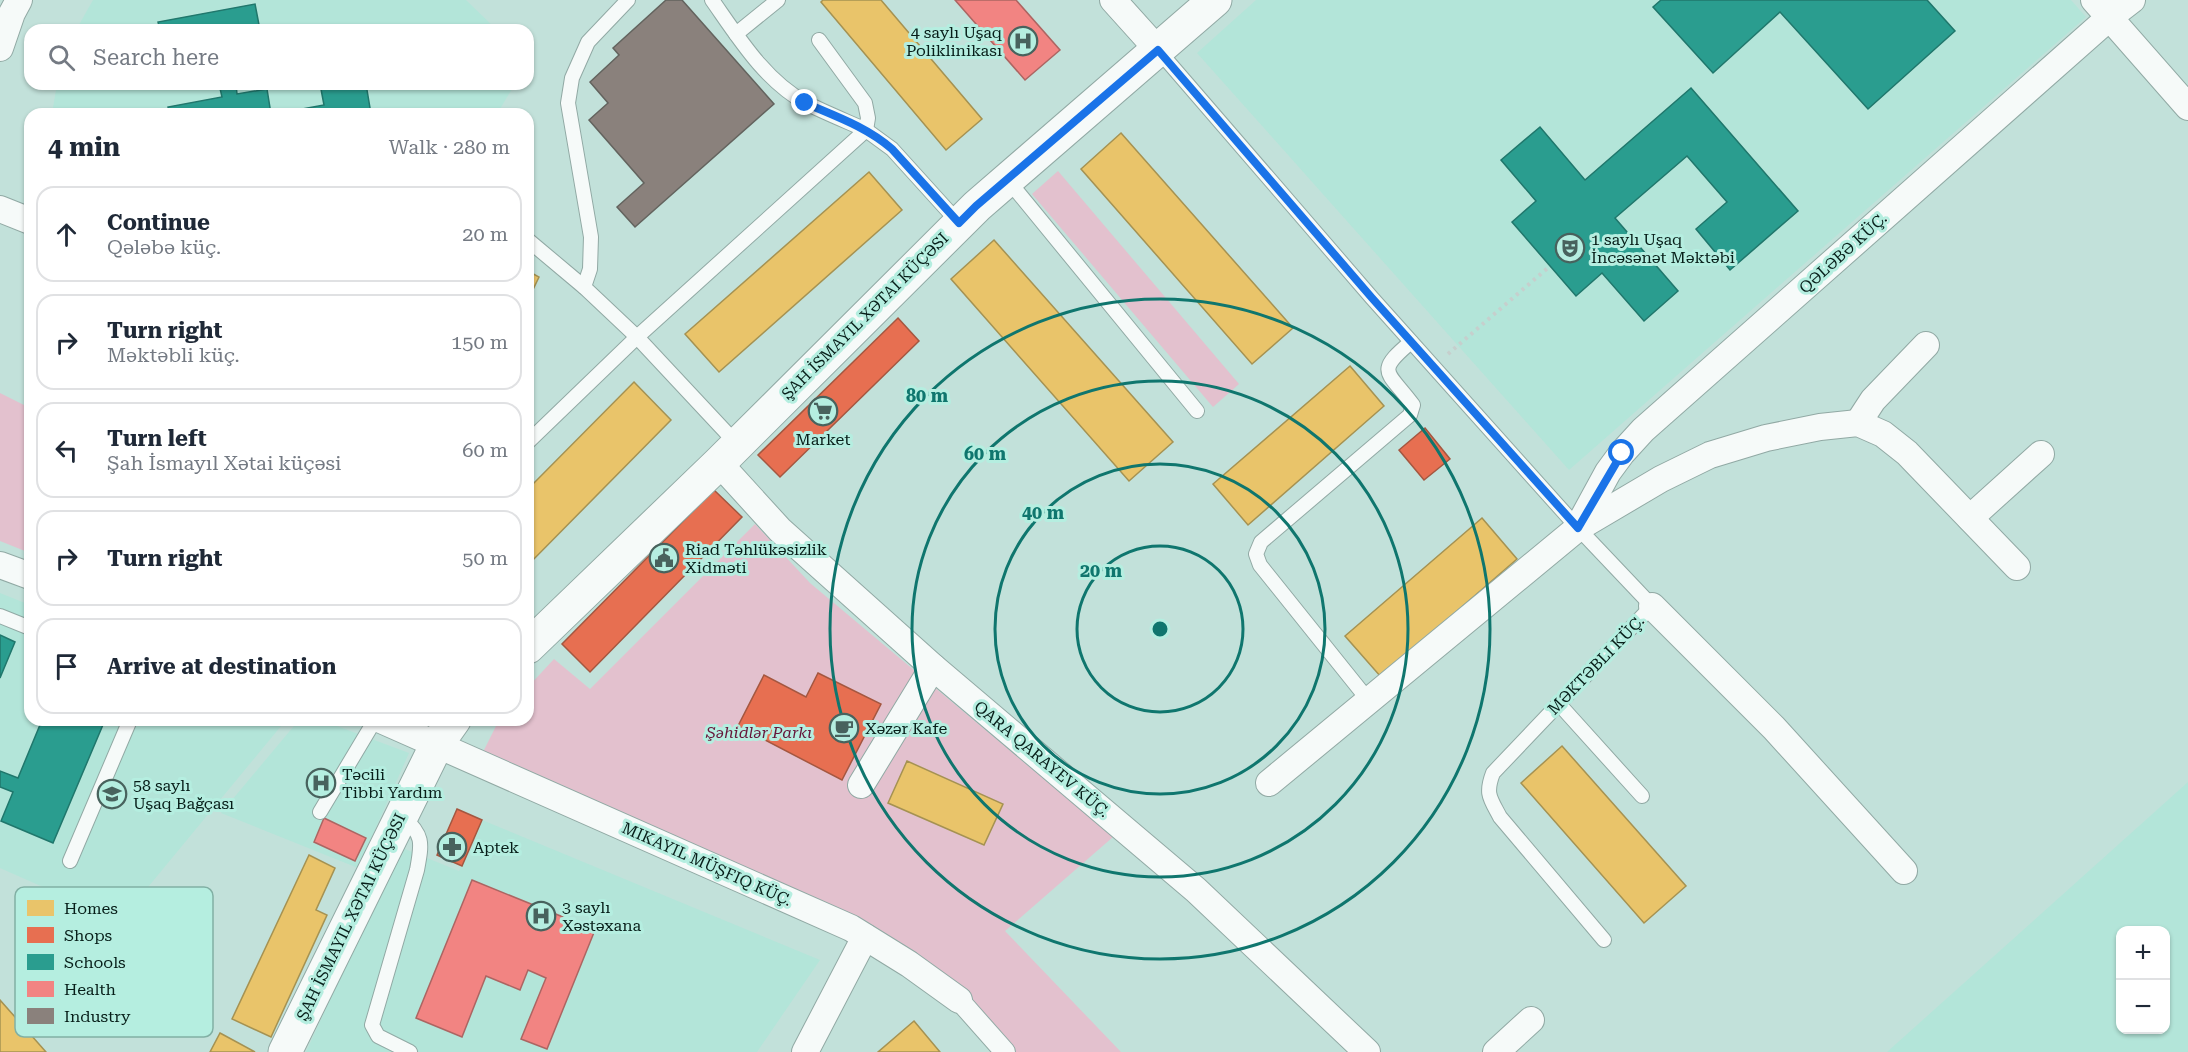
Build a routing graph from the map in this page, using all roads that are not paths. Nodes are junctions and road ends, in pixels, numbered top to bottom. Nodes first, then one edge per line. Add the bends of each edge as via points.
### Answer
1 (19, 0) edge
2 (628, 0) edge
3 (712, 0) edge
4 (778, 0) edge
5 (1113, 0) edge
6 (1215, 0) edge
7 (2132, 0) edge
8 (2102, 9) edge
9 (736, 34) junction
10 (819, 40) dead end
11 (0, 48) edge
12 (1158, 50) junction
13 (2188, 107) edge
14 (866, 130) junction
15 (1007, 179) junction
16 (0, 209) edge
17 (24, 219) edge
18 (959, 223) junction
19 (534, 245) edge
20 (584, 287) junction
21 (637, 337) junction
22 (1411, 342) junction
23 (1926, 345) dead end
24 (1197, 411) dead end
25 (1858, 423) junction
26 (534, 436) edge
27 (728, 453) junction
28 (2041, 454) dead end
29 (1970, 518) junction
30 (1578, 528) junction
31 (0, 565) edge
32 (2018, 567) dead end
33 (24, 574) edge
34 (1652, 606) junction
35 (0, 616) edge
36 (24, 626) edge
37 (534, 634) edge
38 (933, 667) junction
39 (1369, 701) junction
40 (1559, 704) junction
41 (127, 726) edge
42 (371, 726) edge
43 (414, 726) edge
44 (446, 732) edge
45 (1269, 783) dead end
46 (861, 785) dead end
47 (1642, 796) dead end
48 (320, 812) dead end
49 (402, 816) junction
50 (70, 861) dead end
51 (1904, 871) dead end
52 (865, 937) junction
53 (1604, 940) dead end
54 (959, 1000) joint
55 (1531, 1020) dead end
56 (285, 1052) edge
57 (410, 1052) edge
58 (805, 1052) edge
59 (1005, 1052) edge
60 (1367, 1052) edge
61 (1496, 1052) edge

1 - 11 street
2 - 20 lane via 588,42 572,78 568,103 591,237 590,269
3 - 9 lane
4 - 9 lane
5 - 12 street
6 - 12 street
7 - 8 street, QƏLƏBƏ KÜÇ.
8 - 13 street
8 - 30 street, QƏLƏBƏ KÜÇ. via 1643,430 1608,472
9 - 14 lane via 785,89 805,103
10 - 14 lane via 865,104
12 - 15 street
12 - 22 lane, MƏKTƏBLI KÜÇ.
14 - 18 lane via 892,149
14 - 21 lane
15 - 18 street
15 - 24 lane
16 - 17 street
18 - 27 street
19 - 20 lane
20 - 21 lane
21 - 26 lane
21 - 27 lane
22 - 30 lane, MƏKTƏBLI KÜÇ.
22 - 39 lane via 1387,367 1413,405 1410,415 1261,542 1256,554 1260,565
23 - 25 street via 1873,400
25 - 29 street via 1883,434 1907,453
25 - 30 street via 1777,436 1710,455
27 - 37 street
27 - 38 street, QARA QARAYEV KÜÇ. via 780,530
28 - 29 street
29 - 32 street
30 - 34 lane, MƏKTƏBLI KÜÇ.
30 - 39 street
31 - 33 street
34 - 40 lane, MƏKTƏBLI KÜÇ.
34 - 51 street via 1774,728
35 - 36 lane
38 - 46 street
38 - 60 street, QARA QARAYEV KÜÇ. via 1196,890
39 - 45 street
40 - 47 lane
40 - 53 lane, MƏKTƏBLI KÜÇ. via 1493,772 1489,797 1500,817
41 - 50 lane
42 - 48 lane
43 - 44 street
44 - 49 street
44 - 52 street
49 - 56 street
49 - 57 lane via 416,828 422,846 372,1025 378,1036
52 - 54 street
52 - 58 street
54 - 59 street
55 - 61 street

